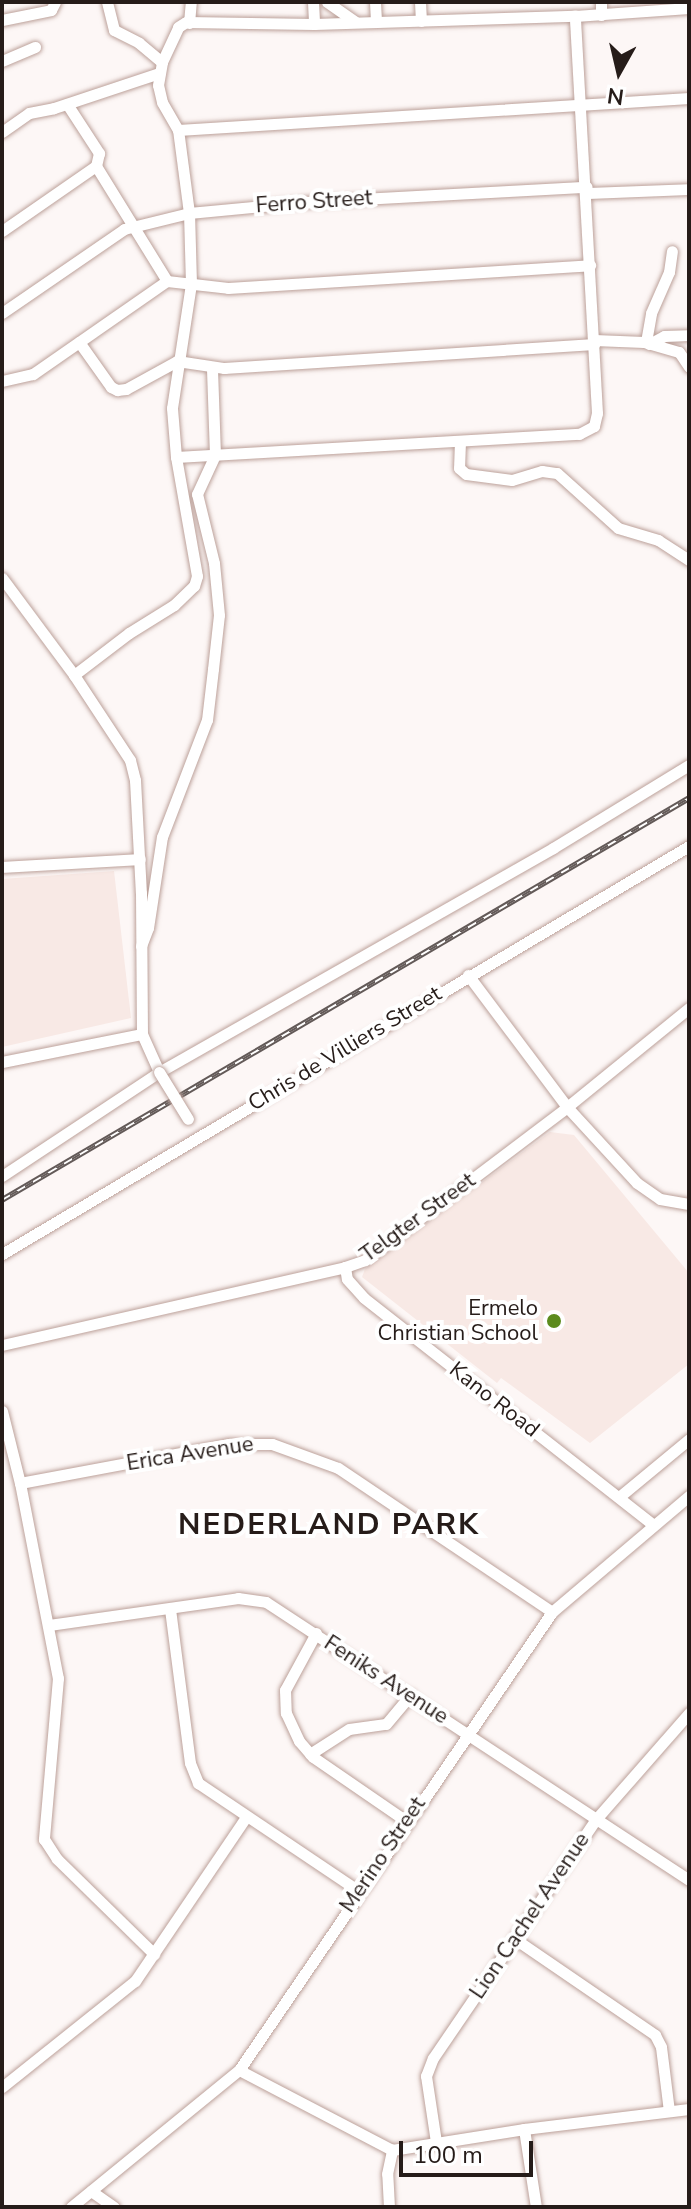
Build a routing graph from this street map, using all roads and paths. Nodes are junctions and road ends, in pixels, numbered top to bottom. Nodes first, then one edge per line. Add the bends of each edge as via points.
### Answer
1 (55, 2) edge
2 (107, 2) edge
3 (191, 2) edge
4 (313, 2) edge
5 (327, 2) edge
6 (375, 2) edge
7 (420, 2) edge
8 (601, 2) edge
9 (689, 8) edge
10 (601, 15) junction
11 (575, 16) junction
12 (2, 20) edge
13 (376, 21) junction
14 (421, 21) junction
15 (357, 22) junction
16 (189, 23) junction
17 (314, 24) junction
18 (35, 47) dead end
19 (2, 61) edge
20 (161, 68) junction
21 (689, 98) edge
22 (67, 104) junction
23 (582, 105) junction
24 (178, 130) junction
25 (2, 132) edge
26 (96, 166) junction
27 (689, 189) edge
28 (587, 190) junction
29 (189, 213) junction
30 (132, 226) junction
31 (2, 231) edge
32 (672, 251) dead end
33 (590, 265) junction
34 (167, 281) junction
35 (191, 284) junction
36 (2, 313) edge
37 (689, 335) edge
38 (79, 342) junction
39 (594, 342) junction
40 (648, 343) junction
41 (178, 357) junction
42 (212, 367) junction
43 (689, 367) edge
44 (2, 381) edge
45 (460, 441) junction
46 (215, 455) junction
47 (176, 457) junction
48 (689, 560) edge
49 (2, 578) edge
50 (74, 675) junction
51 (689, 765) edge
52 (689, 846) edge
53 (140, 859) junction
54 (2, 867) edge
55 (141, 946) junction
56 (468, 975) junction
57 (689, 1008) edge
58 (142, 1034) junction
59 (2, 1062) edge
60 (159, 1072) junction
61 (567, 1107) junction
62 (199, 1137) junction
63 (2, 1176) edge
64 (689, 1204) edge
65 (2, 1254) edge
66 (345, 1267) junction
67 (2, 1345) edge
68 (2, 1411) edge
69 (689, 1439) edge
70 (20, 1483) junction
71 (689, 1496) edge
72 (619, 1497) junction
73 (654, 1525) junction
74 (170, 1609) junction
75 (552, 1612) junction
76 (49, 1625) junction
77 (316, 1633) junction
78 (410, 1695) junction
79 (689, 1713) edge
80 (467, 1733) junction
81 (310, 1754) junction
82 (246, 1817) junction
83 (597, 1818) junction
84 (406, 1821) junction
85 (689, 1880) edge
86 (359, 1891) junction
87 (515, 1939) junction
88 (154, 1954) junction
89 (239, 2070) junction
90 (2, 2087) edge
91 (689, 2109) edge
92 (669, 2111) junction
93 (524, 2129) junction
94 (436, 2142) junction
95 (392, 2150) junction
96 (91, 2191) junction
97 (71, 2207) edge
98 (114, 2207) edge
99 (383, 2207) edge
100 (389, 2207) edge
101 (536, 2207) edge

1 - 12 street via 51,10
2 - 20 street via 114,30 139,43
3 - 16 street
4 - 17 street
5 - 15 street
6 - 13 street
7 - 14 street
8 - 10 street
9 - 10 street
10 - 11 street
11 - 14 street
11 - 23 street
13 - 14 street
13 - 15 street
15 - 17 street
16 - 17 street
16 - 20 street via 176,29
18 - 19 street
20 - 22 street
20 - 24 street via 159,94
21 - 23 street
22 - 25 street via 29,113
22 - 26 street via 99,153
23 - 24 street
23 - 28 street
24 - 29 street
26 - 30 street
26 - 31 street
27 - 28 street, Ferro Street
28 - 29 street, Ferro Street via 306,202
28 - 33 street
29 - 30 street, Ferro Street
29 - 35 street
30 - 34 street
30 - 36 street
32 - 40 street via 651,313
33 - 35 street via 228,288
33 - 39 street
34 - 35 street
34 - 38 street
35 - 41 street
37 - 40 street
38 - 41 street via 117,390
38 - 44 street via 27,377
39 - 40 street
39 - 42 street
39 - 45 street via 597,413 589,431
40 - 43 street via 679,352
41 - 42 street
41 - 47 street via 172,408
42 - 46 street
45 - 46 street
45 - 48 street via 458,465 463,473 512,480 542,471 557,473 618,528 658,540
46 - 47 street
46 - 55 street via 197,494 214,563 219,615 207,720 162,837
47 - 50 street via 197,569 194,586
49 - 50 street
50 - 53 street via 130,760
51 - 60 street
52 - 56 street, Chris de Villiers Street
53 - 54 street
53 - 55 street
55 - 58 street
56 - 61 street
56 - 62 street, Chris de Villiers Street
57 - 61 street, Telgter Street
58 - 59 street
58 - 60 street
60 - 62 street, bridge
60 - 63 street
61 - 64 street via 644,1189 660,1199
61 - 66 street, Telgter Street via 387,1244
62 - 65 street, Chris de Villiers Street
66 - 67 street, Telgter Street
66 - 72 street, Kano Road via 347,1279 364,1298
68 - 70 street
69 - 72 street
70 - 75 street, Erica Avenue via 229,1444 272,1444 338,1468
70 - 76 street
71 - 73 street, Merino Street
72 - 73 street, Kano Road
73 - 75 street, Merino Street
74 - 76 street, Feniks Avenue
74 - 77 street, Feniks Avenue via 258,1599
74 - 82 street via 192,1771 203,1788
75 - 80 street, Merino Street
76 - 88 street via 58,1688 44,1839 57,1859
77 - 78 street, Feniks Avenue
77 - 81 street via 290,1675 284,1698 299,1741
78 - 80 street, Feniks Avenue
78 - 81 street via 386,1724 349,1729
79 - 83 street, Lion Cachel Avenue
80 - 83 street, Feniks Avenue
80 - 84 street, Merino Street
81 - 84 street
82 - 86 street
82 - 88 street
83 - 85 street, Feniks Avenue
83 - 87 street, Lion Cachel Avenue
84 - 86 street, Merino Street
86 - 89 street, Merino Street
87 - 92 street via 655,2035
87 - 94 street, Lion Cachel Avenue via 427,2070
88 - 90 street via 135,1981 105,2008
89 - 95 street
89 - 96 street, Merino Street
91 - 92 street
92 - 93 street
93 - 94 street
93 - 101 street
94 - 95 street
95 - 100 street
96 - 97 street, Merino Street
96 - 98 street
99 - 100 street

